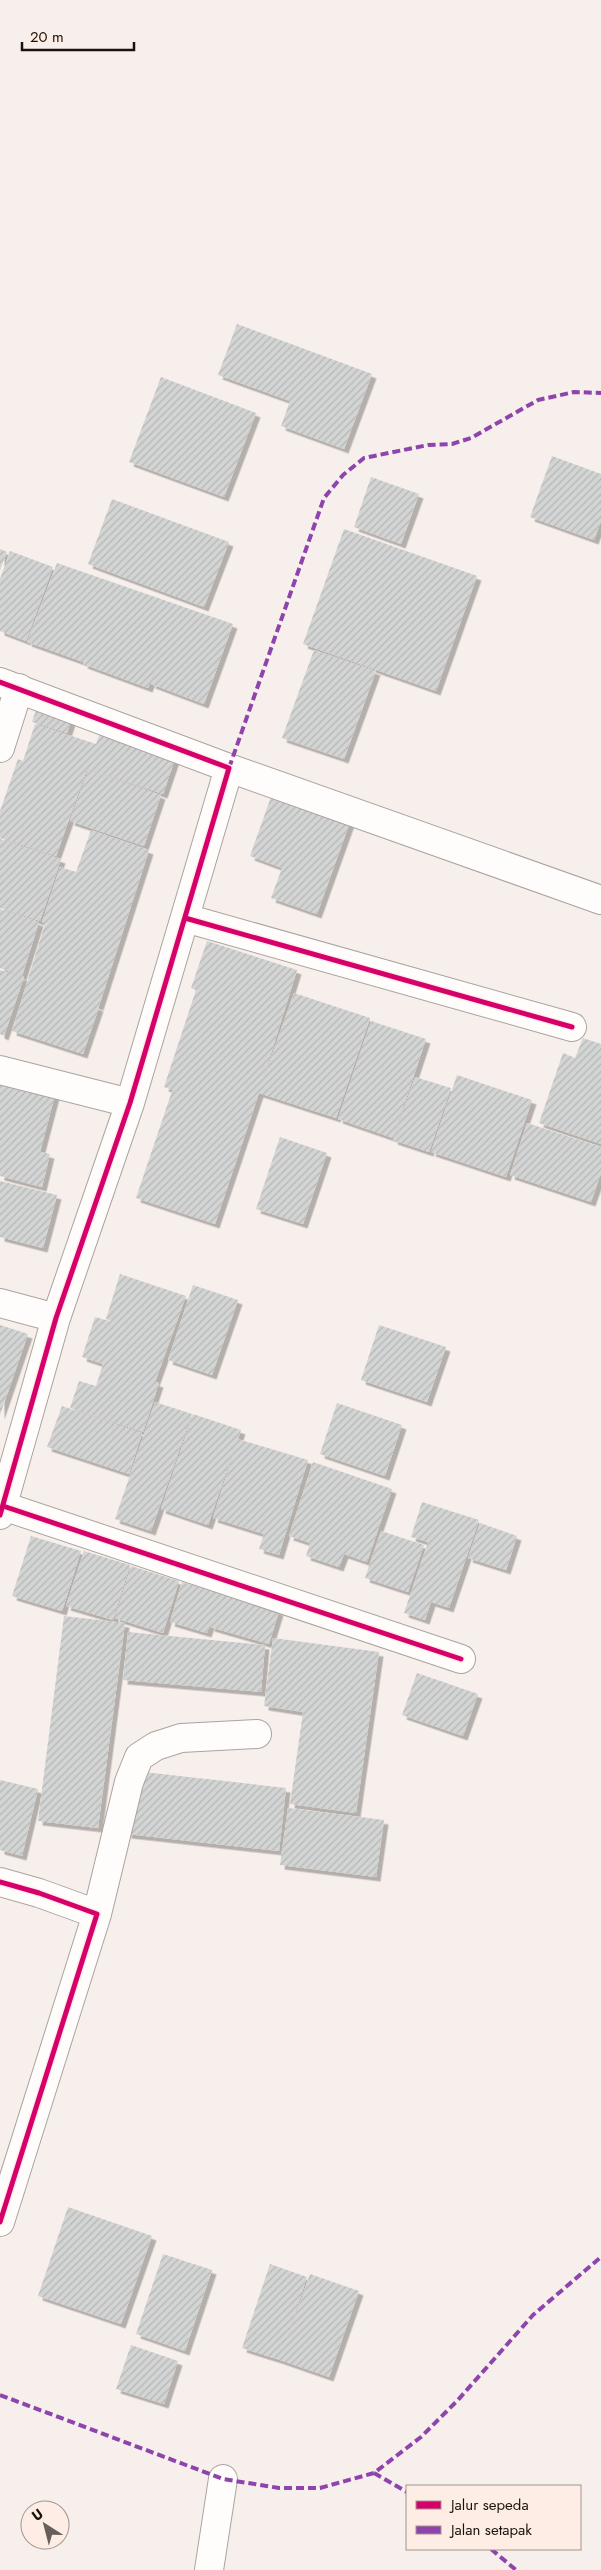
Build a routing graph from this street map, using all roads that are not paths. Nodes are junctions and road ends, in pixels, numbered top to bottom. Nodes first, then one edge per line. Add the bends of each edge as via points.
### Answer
1 (10, 685) edge
2 (0, 748) edge
3 (229, 768) junction
4 (601, 900) edge
5 (185, 918) junction
6 (572, 1027) dead end
7 (0, 1070) edge
8 (130, 1103) junction
9 (0, 1303) edge
10 (56, 1318) junction
11 (1, 1510) edge
12 (461, 1659) dead end
13 (257, 1734) dead end
14 (0, 1882) edge
15 (97, 1914) junction
16 (0, 2222) edge
17 (223, 2479) dead end
18 (209, 2570) edge

1 - 2 street
1 - 3 street
3 - 4 street
3 - 5 street
5 - 6 street
5 - 8 street
7 - 8 street
8 - 10 street
9 - 10 street
10 - 11 street
11 - 12 street
13 - 15 street via 181,1738 156,1746 139,1757 129,1782
14 - 15 street
15 - 16 street
17 - 18 street

